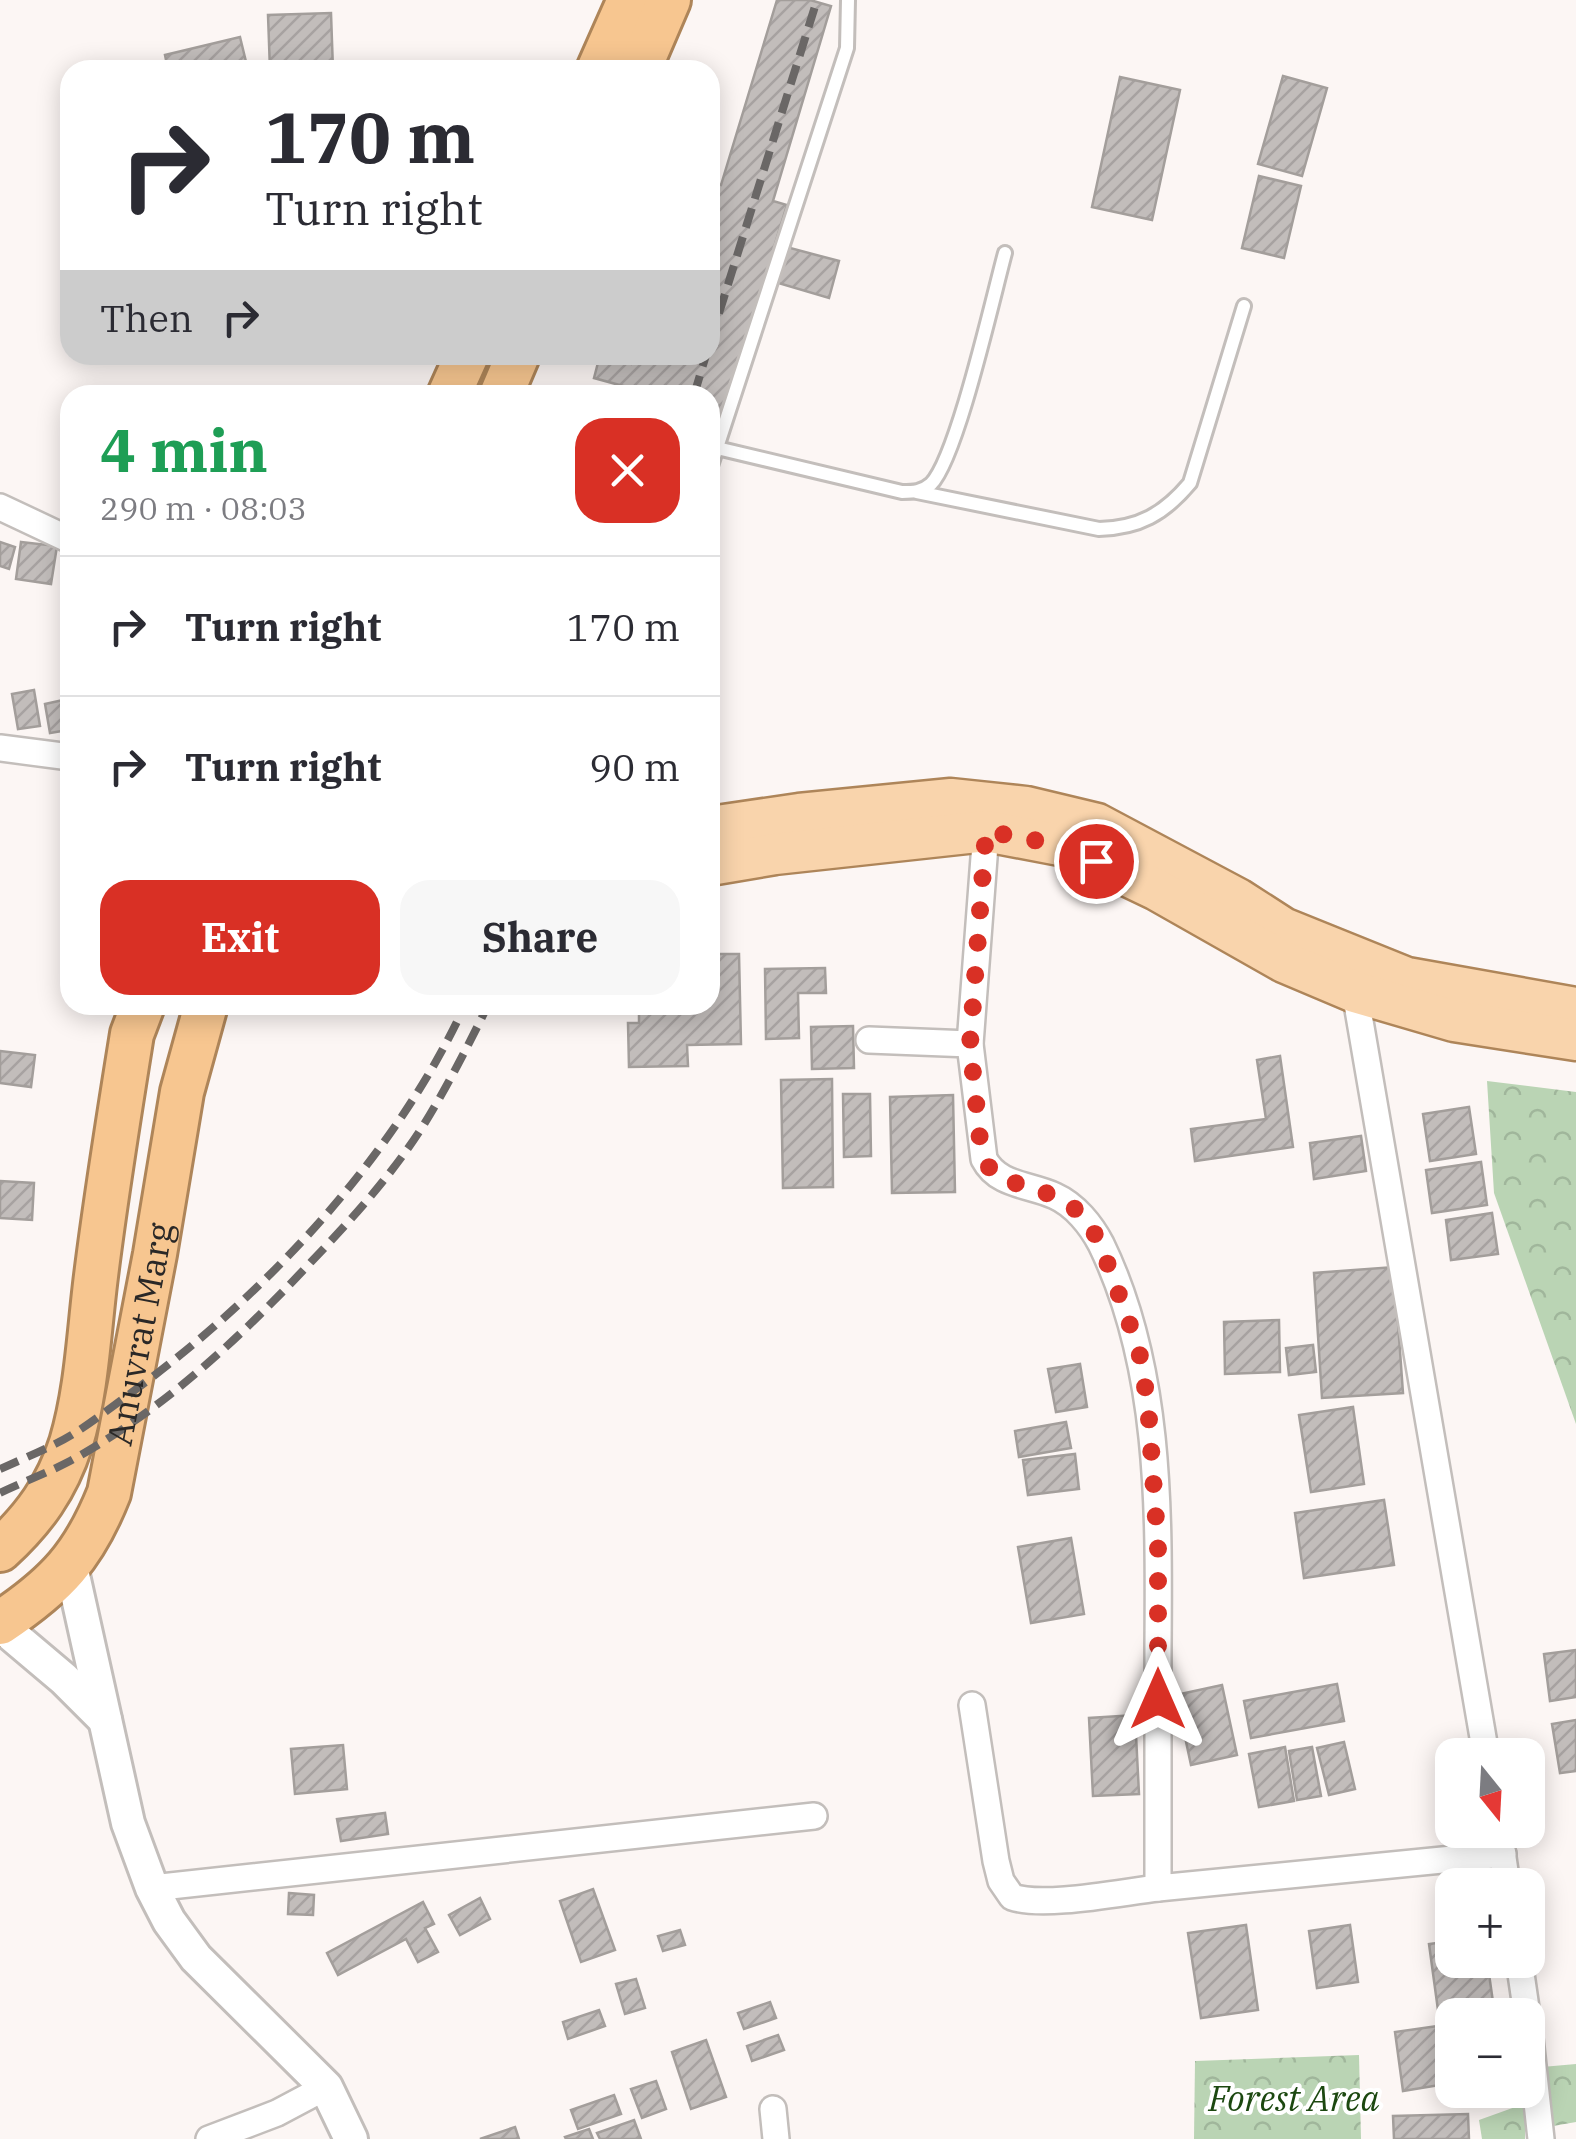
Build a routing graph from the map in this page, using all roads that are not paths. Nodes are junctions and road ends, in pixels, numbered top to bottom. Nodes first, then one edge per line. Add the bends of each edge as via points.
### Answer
1 (628, 0) edge
2 (669, 0) edge
3 (848, 0) edge
4 (602, 60) edge
5 (642, 60) edge
6 (1005, 253) dead end
7 (1244, 306) dead end
8 (720, 439) edge
9 (720, 449) edge
10 (917, 492) junction
11 (0, 507) edge
12 (60, 535) edge
13 (0, 748) edge
14 (60, 756) edge
15 (986, 831) junction
16 (720, 834) edge
17 (720, 838) edge
18 (1355, 992) junction
19 (1576, 1008) edge
20 (139, 1015) edge
21 (200, 1021) edge
22 (869, 1040) dead end
23 (1576, 1040) edge
24 (970, 1044) junction
25 (0, 1550) edge
26 (71, 1566) junction
27 (0, 1624) edge
28 (972, 1705) dead end
29 (108, 1724) junction
30 (1483, 1738) edge
31 (814, 1816) dead end
32 (1456, 1848) edge
33 (152, 1888) junction
34 (1158, 1888) junction
35 (326, 2087) junction
36 (1537, 2108) edge
37 (773, 2109) dead end
38 (208, 2139) edge
39 (350, 2139) edge
40 (776, 2139) edge
41 (1541, 2139) edge

1 - 4 highway
2 - 5 highway
3 - 8 lane via 846,48
6 - 10 lane via 950,449 930,484
7 - 10 lane via 1190,483 1144,522 1099,530
9 - 10 lane
11 - 12 street
13 - 14 street
15 - 17 main road via 775,854
15 - 18 main road via 1065,846 1284,962
15 - 24 street
16 - 19 main road via 800,814 951,799 1026,807 1096,824 1283,928 1406,978
18 - 23 main road via 1454,1022
18 - 30 street
20 - 25 highway, Anuvrat Marg via 70,1444 44,1504
21 - 26 highway, Anuvrat Marg via 109,1493
22 - 24 street
24 - 34 street via 980,1140 990,1170 1055,1196 1090,1225 1142,1362 1158,1548
26 - 27 highway, Anuvrat Marg
26 - 29 street
27 - 29 street
28 - 34 street via 996,1861 1012,1897
29 - 33 street via 128,1823
31 - 33 street
32 - 34 street
33 - 35 street via 196,1958
35 - 38 street
35 - 39 street
36 - 41 street
37 - 40 street

